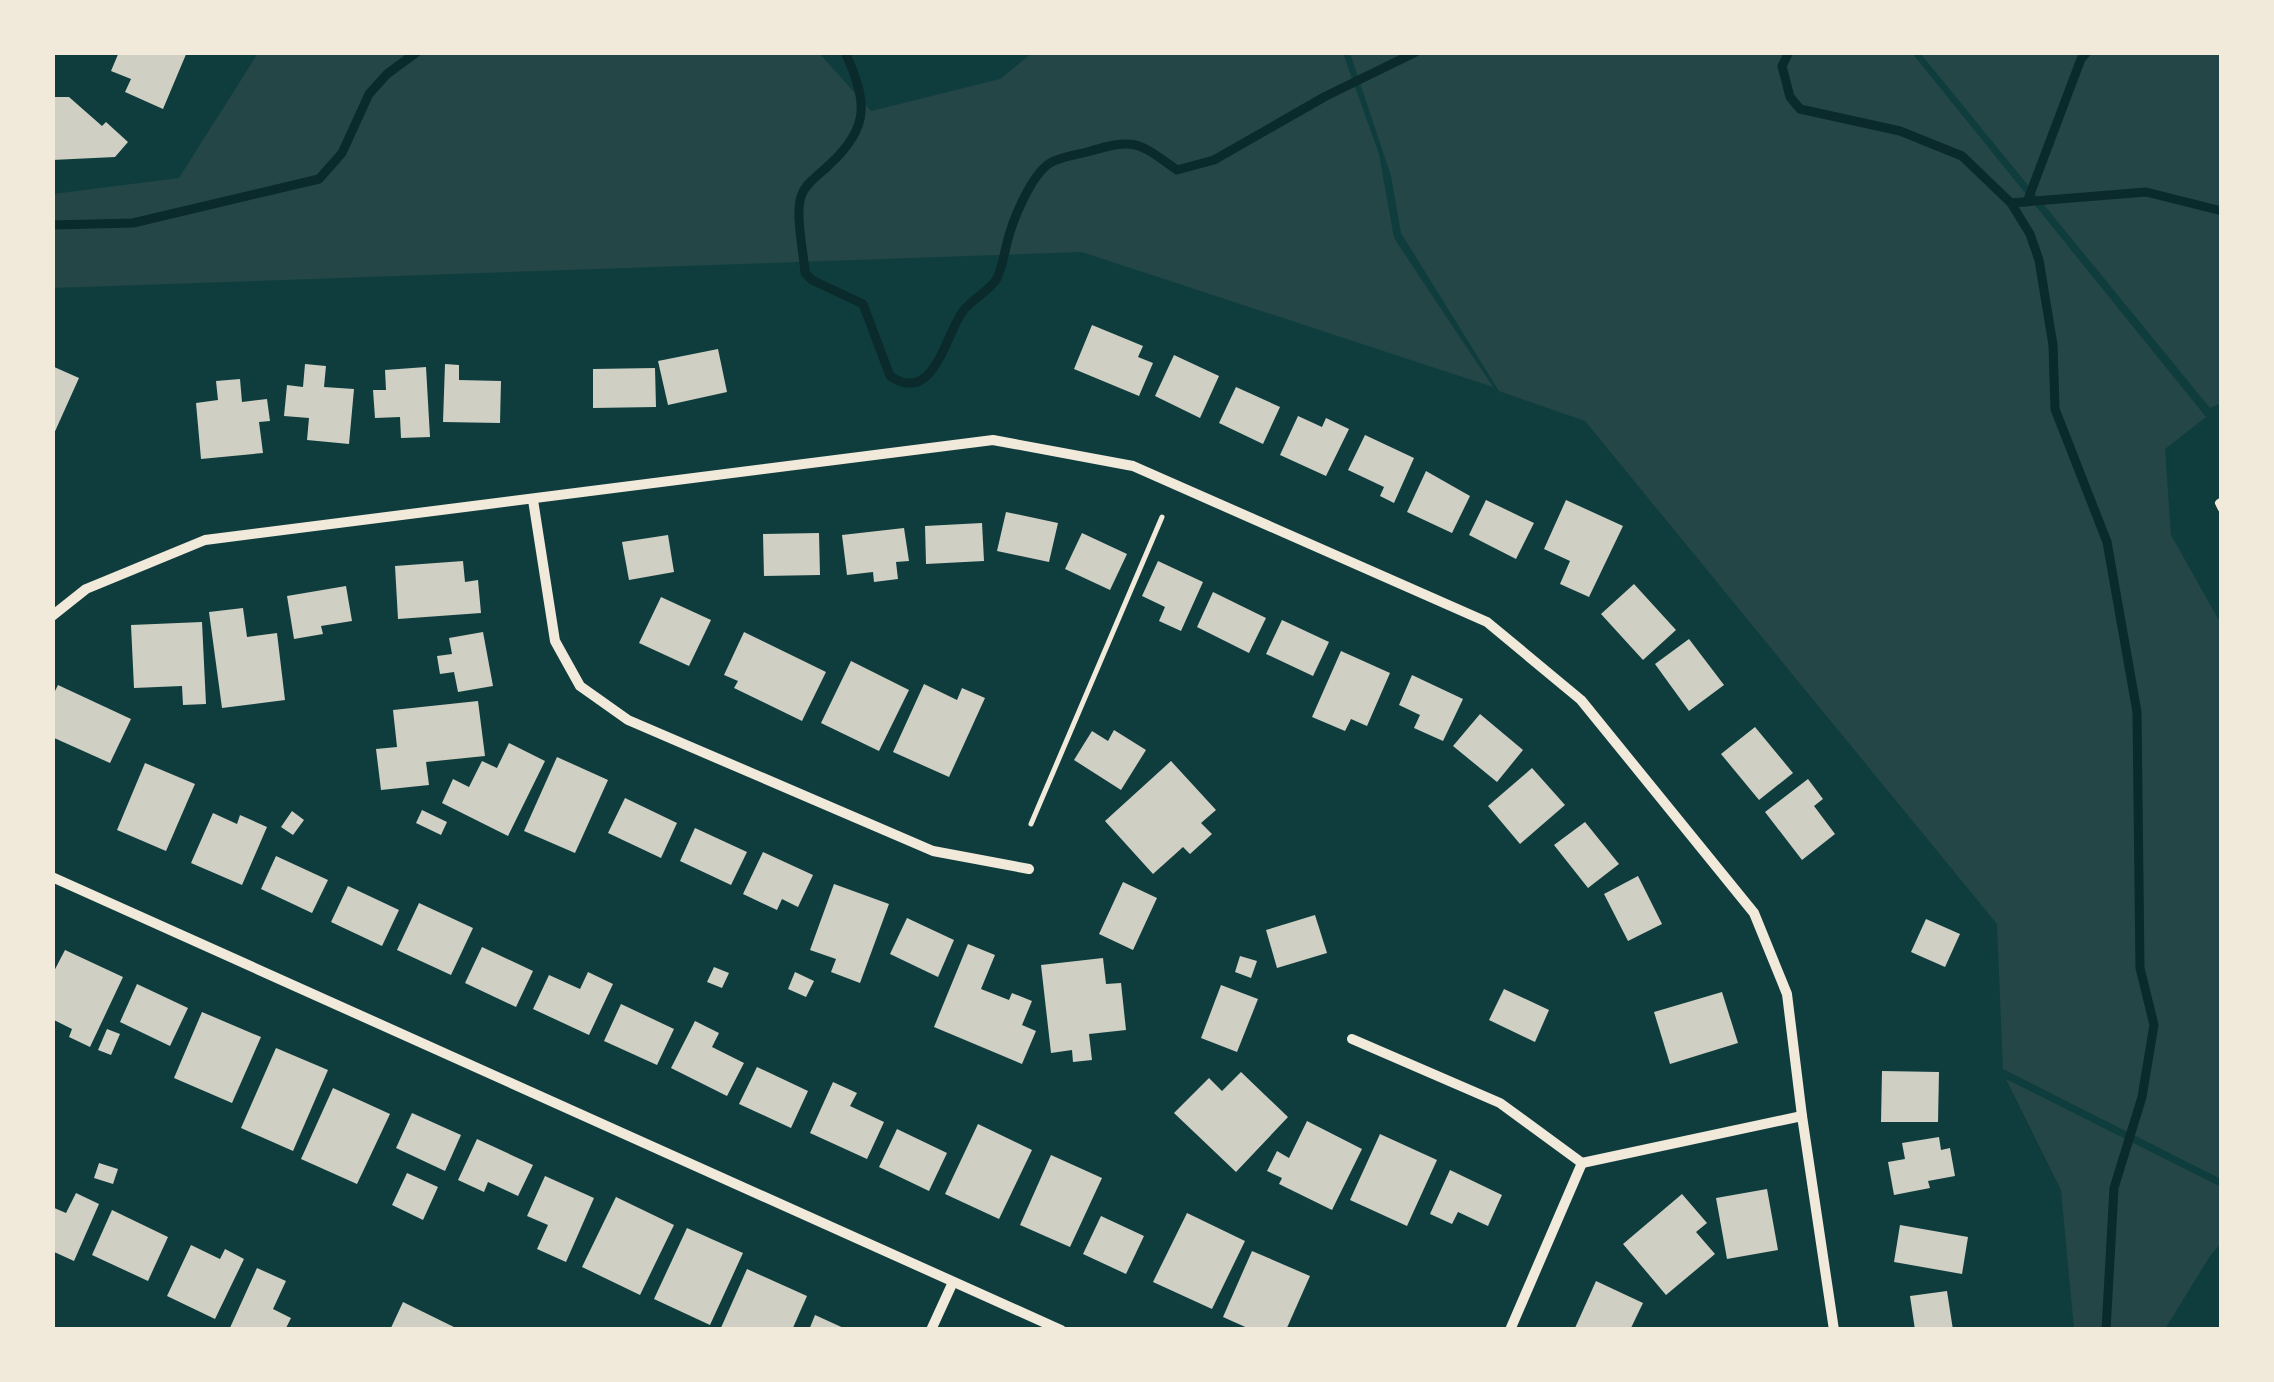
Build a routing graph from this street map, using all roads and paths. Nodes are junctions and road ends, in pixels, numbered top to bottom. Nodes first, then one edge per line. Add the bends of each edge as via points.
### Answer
1 (533, 500) junction
2 (2222, 501) edge
3 (2222, 509) edge
4 (1162, 517) dead end
5 (52, 616) edge
6 (1031, 824) dead end
7 (1029, 869) dead end
8 (52, 878) edge
9 (1352, 1039) dead end
10 (1802, 1116) junction
11 (1582, 1163) junction
12 (953, 1282) junction
13 (932, 1330) edge
14 (1062, 1330) edge
15 (1510, 1330) edge
16 (1834, 1330) edge

1 - 5 street via 205,540 86,589
1 - 7 street via 555,641 580,686 628,720 933,850
1 - 10 street via 993,440 1133,466 1487,622 1582,700 1754,913 1787,994
2 - 3 lane
4 - 6 path
8 - 12 street
9 - 11 street via 1500,1103
10 - 11 street
10 - 16 street
11 - 15 street
12 - 13 street
12 - 14 street

